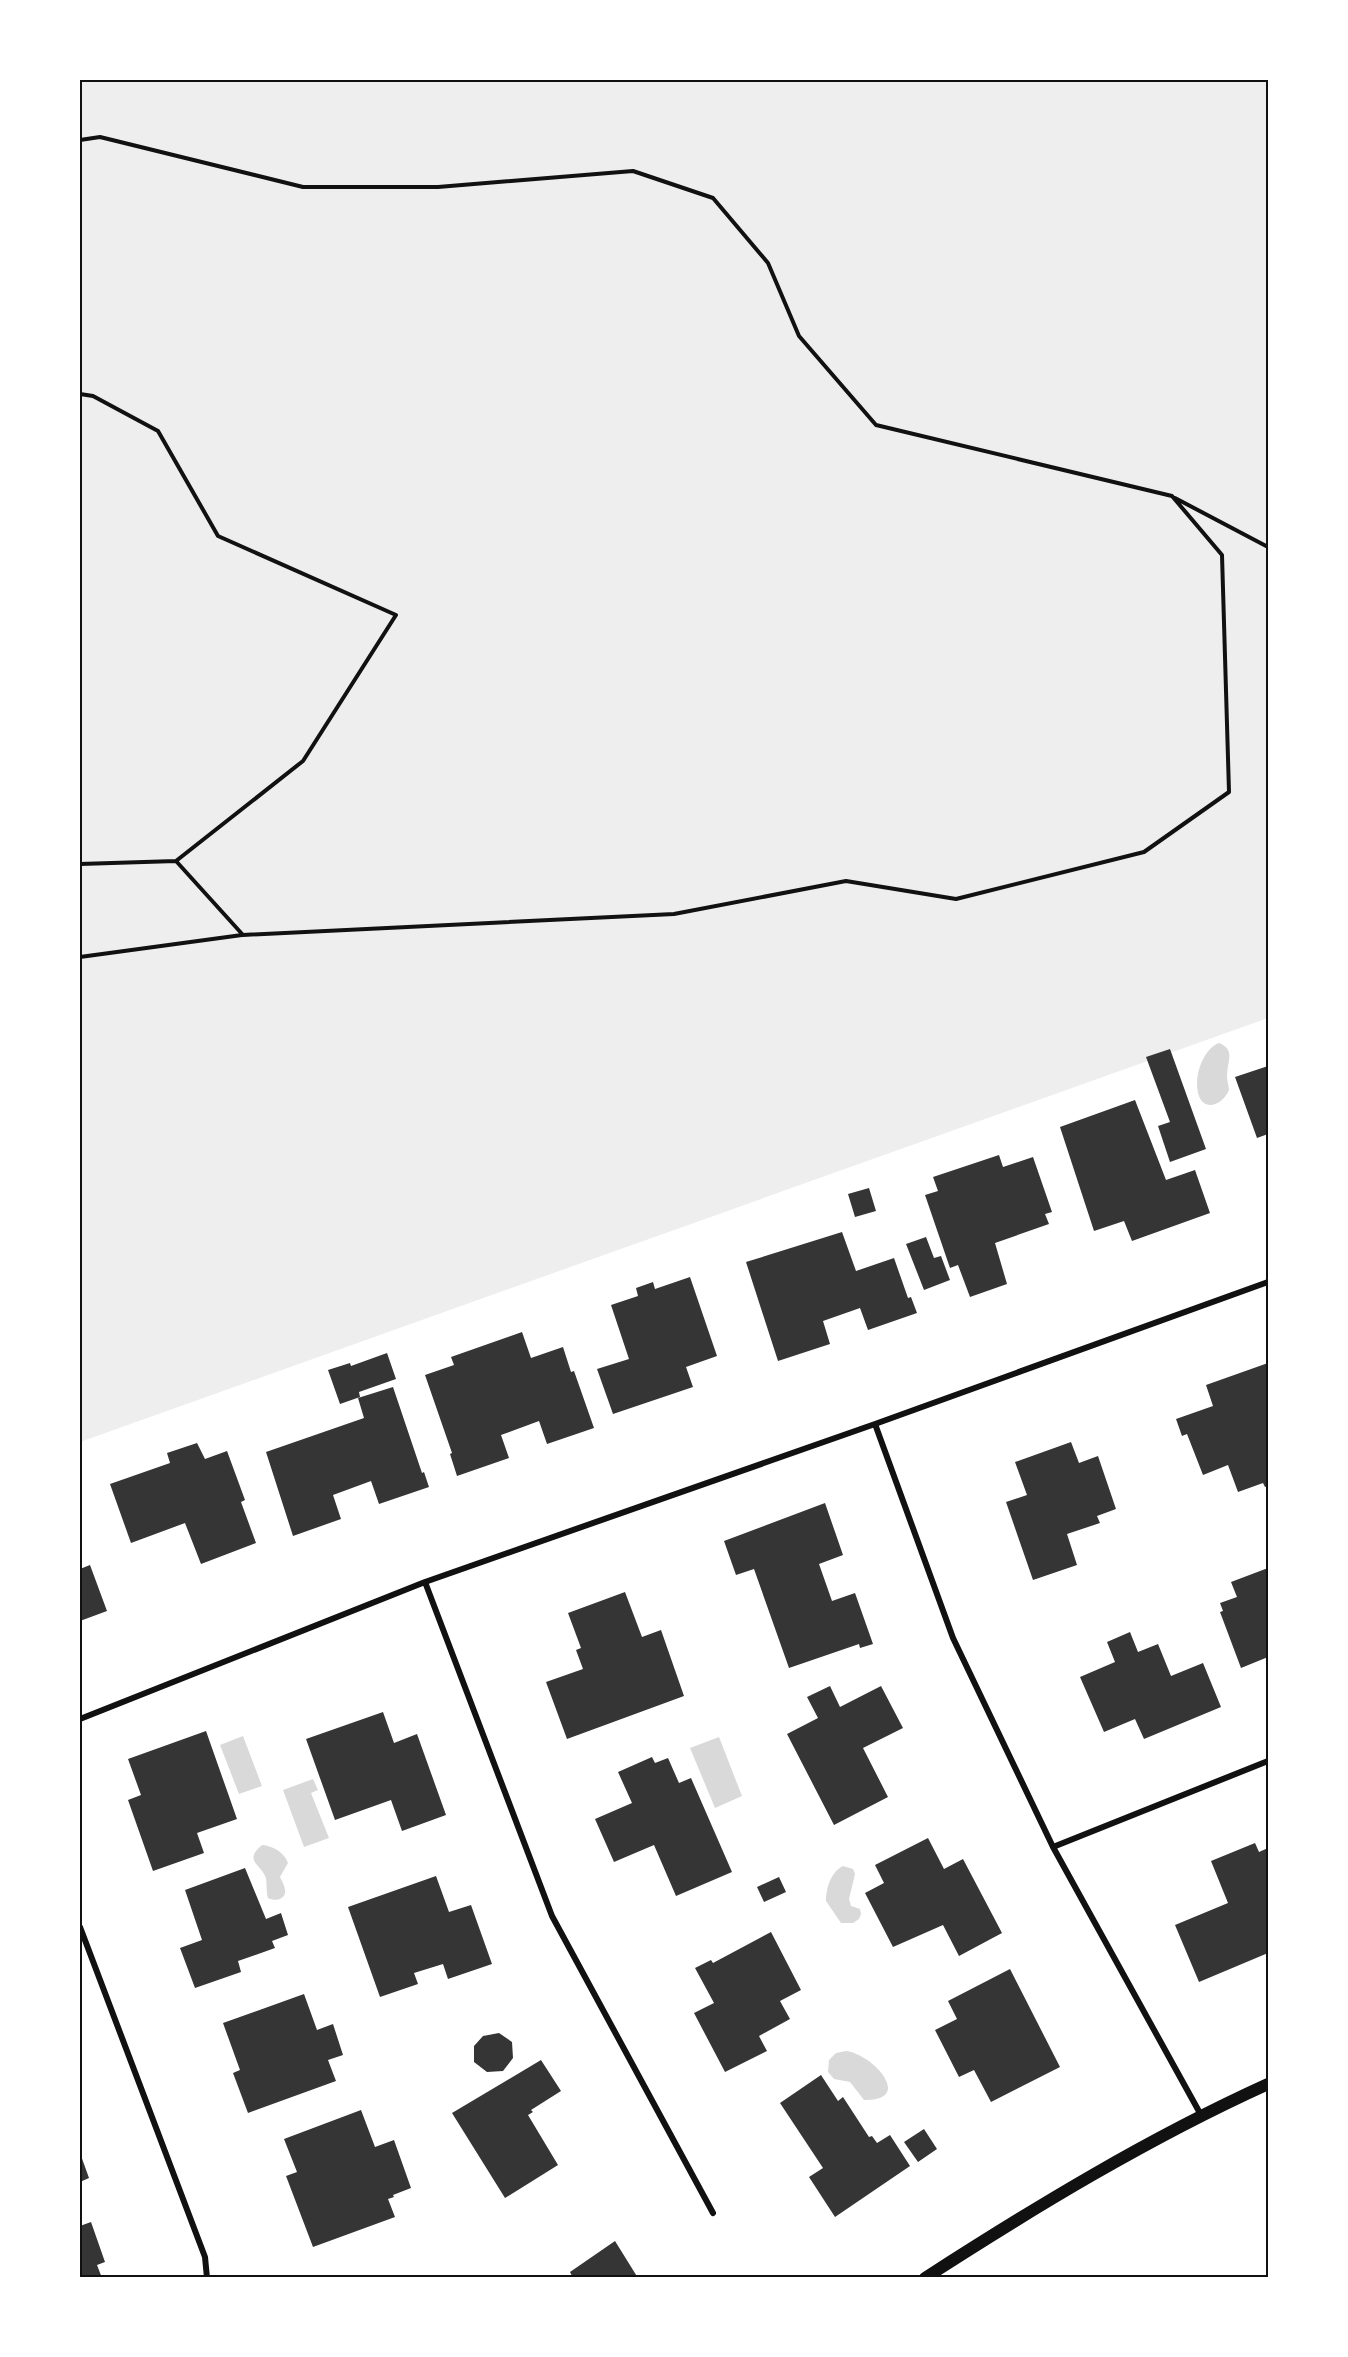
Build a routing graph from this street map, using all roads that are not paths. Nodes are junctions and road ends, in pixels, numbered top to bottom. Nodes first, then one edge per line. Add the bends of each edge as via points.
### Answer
1 (1269, 1282) edge
2 (875, 1424) junction
3 (425, 1582) junction
4 (80, 1719) edge
5 (1269, 1761) edge
6 (1053, 1847) junction
7 (80, 1927) edge
8 (1269, 2084) edge
9 (1201, 2115) junction
10 (713, 2213) dead end
11 (207, 2277) edge
12 (925, 2277) edge

1 - 2 street
2 - 3 street
2 - 6 street via 953,1638
3 - 4 street
3 - 10 street via 552,1916
5 - 6 street
6 - 9 street
7 - 11 street via 205,2257
8 - 9 main road
9 - 12 main road via 993,2233

